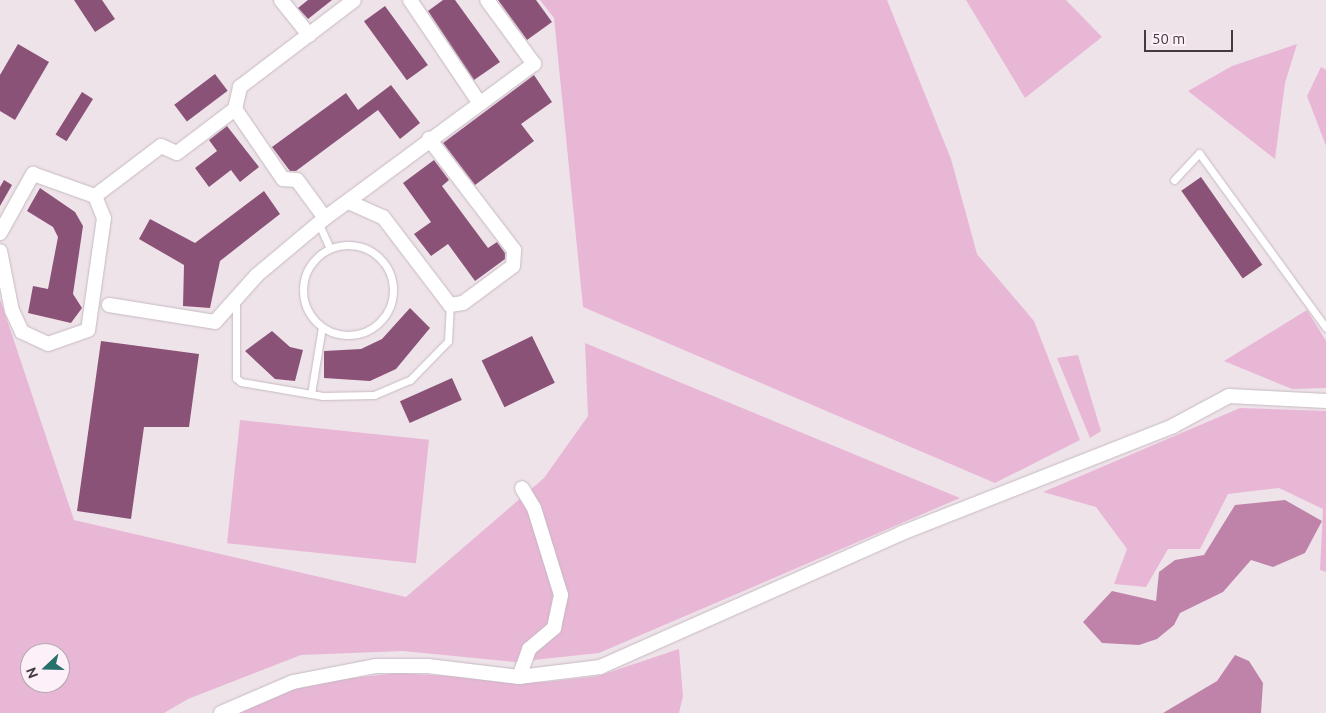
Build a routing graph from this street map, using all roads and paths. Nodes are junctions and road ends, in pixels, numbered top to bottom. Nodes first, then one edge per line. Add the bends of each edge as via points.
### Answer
1 (281, 0) edge
2 (354, 0) edge
3 (410, 0) edge
4 (487, 0) edge
5 (309, 34) junction
6 (478, 101) junction
7 (235, 109) junction
8 (429, 139) junction
9 (1174, 180) dead end
10 (95, 196) junction
11 (351, 203) junction
12 (322, 221) junction
13 (0, 233) edge
14 (330, 249) junction
15 (0, 251) edge
16 (236, 299) junction
17 (109, 305) dead end
18 (450, 305) junction
19 (322, 327) junction
20 (1326, 328) edge
21 (311, 394) junction
22 (1326, 401) edge
23 (522, 488) dead end
24 (518, 677) junction
25 (221, 713) edge

1 - 5 street
2 - 5 street
3 - 6 street
4 - 6 street via 534,64
5 - 7 street via 240,87
6 - 8 street
7 - 10 street via 177,154 161,146
7 - 12 street via 283,179 297,180
8 - 11 street
8 - 18 street via 514,250 513,266 463,303
9 - 20 lane via 1199,153
10 - 13 street via 33,174
10 - 15 street via 104,218 88,330 48,344 22,332 12,311
11 - 12 street
11 - 18 street via 383,217
12 - 14 lane
12 - 16 street via 256,275
14 - 19 lane via 311,265 303,291 310,315
14 - 19 lane via 359,247 372,253 386,267 393,290 384,318 373,328 346,336
16 - 17 street via 215,322
16 - 21 lane via 236,378 241,382
18 - 21 lane via 448,341 410,380 374,395
19 - 21 lane
22 - 24 street via 1229,396 1173,426 902,533 660,644 600,667
23 - 24 street via 534,508 560,595 554,628 529,649
24 - 25 street via 428,666 376,666 293,682

